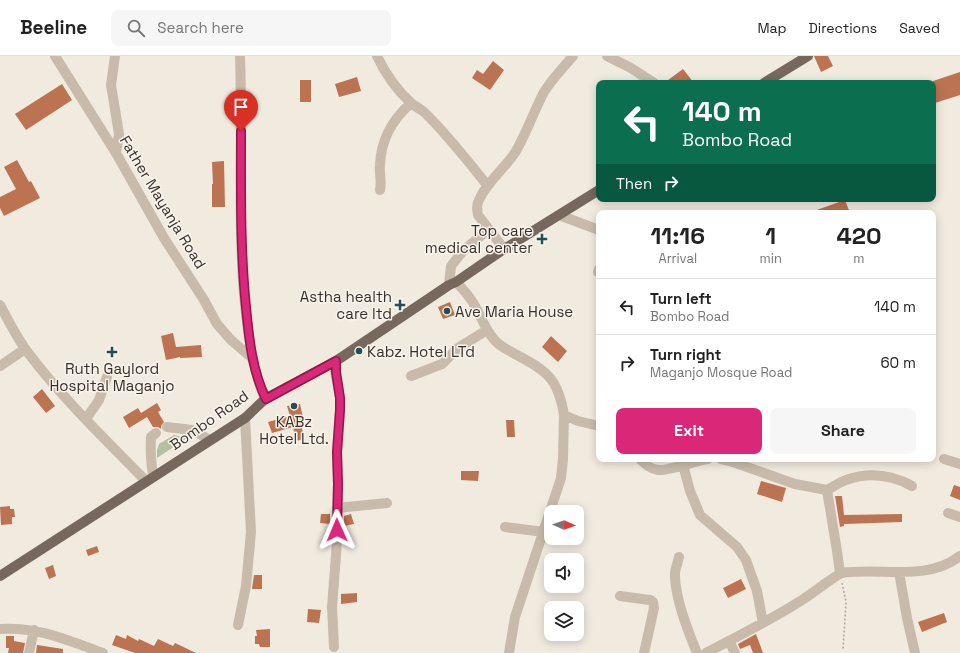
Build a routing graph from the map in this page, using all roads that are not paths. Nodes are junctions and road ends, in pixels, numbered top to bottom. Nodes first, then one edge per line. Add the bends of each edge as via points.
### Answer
1 (55, 56) edge
2 (116, 56) edge
3 (240, 56) edge
4 (377, 56) edge
5 (573, 56) edge
6 (607, 56) edge
7 (808, 56) edge
8 (649, 80) edge
9 (769, 80) edge
10 (411, 103) junction
11 (116, 153) junction
12 (487, 185) junction
13 (380, 190) dead end
14 (596, 192) edge
15 (559, 215) junction
16 (489, 229) junction
17 (596, 229) edge
18 (504, 250) junction
19 (452, 284) junction
20 (0, 305) edge
21 (487, 330) junction
22 (25, 349) junction
23 (252, 358) junction
24 (336, 361) junction
25 (0, 366) edge
26 (412, 376) dead end
27 (107, 377) dead end
28 (266, 399) junction
29 (564, 415) junction
30 (245, 418) junction
31 (86, 419) junction
32 (596, 425) edge
33 (167, 427) dead end
34 (156, 433) dead end
35 (210, 440) junction
36 (944, 459) dead end
37 (643, 462) edge
38 (696, 462) edge
39 (733, 462) edge
40 (960, 464) edge
41 (683, 465) junction
42 (150, 478) junction
43 (912, 486) dead end
44 (827, 490) junction
45 (387, 503) dead end
46 (552, 505) edge
47 (337, 508) junction
48 (948, 513) dead end
49 (960, 517) edge
50 (505, 527) dead end
51 (544, 532) joint
52 (960, 556) edge
53 (679, 557) dead end
54 (899, 572) junction
55 (840, 574) junction
56 (0, 576) edge
57 (620, 596) dead end
58 (763, 623) junction
59 (238, 625) dead end
60 (0, 628) edge
61 (34, 630) junction
62 (729, 640) junction
63 (334, 647) dead end
64 (29, 653) edge
65 (103, 653) edge
66 (509, 653) edge
67 (644, 653) edge
68 (697, 653) edge
69 (706, 653) edge
70 (735, 653) edge
71 (915, 653) edge

1 - 11 street, Father Mayanja Road
2 - 11 street via 111,85 119,134
3 - 23 street via 243,280
4 - 10 street via 397,88
5 - 12 street via 551,81 517,150
6 - 8 street
7 - 9 main road
10 - 12 street via 446,135
10 - 13 street via 393,122 382,145
11 - 23 street, Father Mayanja Road via 217,324
12 - 16 street via 478,201 477,210
14 - 15 main road, Bombo Road
15 - 17 street
15 - 18 main road, Bombo Road
16 - 18 street
16 - 19 street via 463,251 451,266
18 - 19 main road, Bombo Road
19 - 21 street via 464,291
19 - 24 main road, Bombo Road
20 - 22 street
21 - 26 street via 458,348 442,364
21 - 29 street via 500,346 550,377 562,399
22 - 25 street
22 - 31 street
23 - 28 street via 257,381
24 - 28 main road, Bombo Road
24 - 47 street via 340,398
27 - 31 street via 99,400
28 - 30 main road, Bombo Road
29 - 32 street
29 - 46 street via 561,478
30 - 35 main road, Bombo Road
30 - 59 street via 251,532 246,586
31 - 42 street
33 - 35 street via 192,430
34 - 42 street via 151,437
35 - 42 main road, Bombo Road
36 - 40 street
37 - 41 street via 658,470
38 - 41 street
39 - 44 street via 795,484
41 - 58 street via 700,515 737,548 746,560
42 - 56 main road, Bombo Road
43 - 44 street via 893,477 879,475 846,480
44 - 55 street
45 - 47 street
47 - 63 street via 338,542 332,607
48 - 49 street
50 - 51 street
51 - 66 street via 515,617
52 - 54 street via 949,564 934,568
53 - 68 street via 676,586 688,632
54 - 55 street
54 - 71 street
55 - 58 street
57 - 67 street via 653,602 654,608
58 - 62 street
60 - 61 street
61 - 64 street
61 - 65 street
62 - 69 street
62 - 70 street

